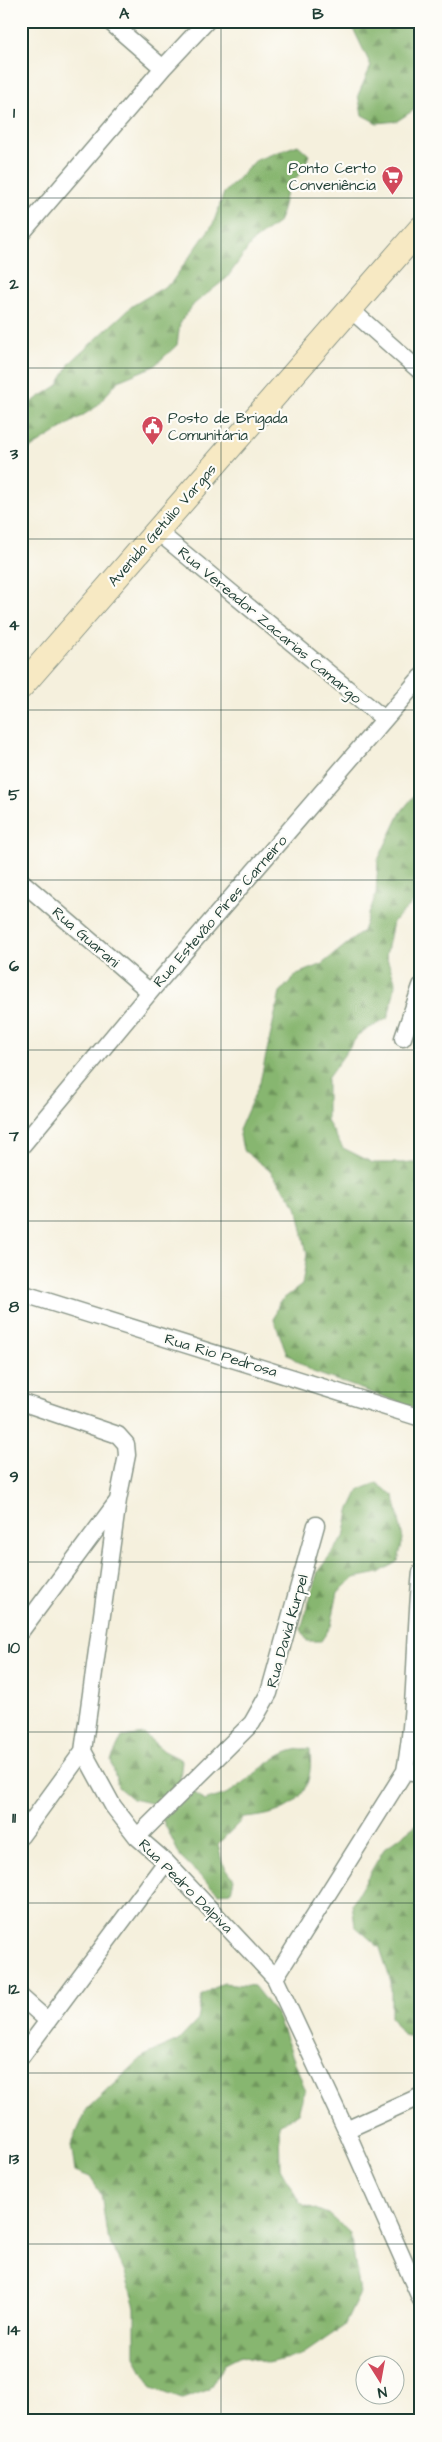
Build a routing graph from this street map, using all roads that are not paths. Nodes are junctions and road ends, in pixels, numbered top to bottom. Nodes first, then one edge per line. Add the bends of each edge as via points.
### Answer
1 (109, 21) edge
2 (207, 21) edge
3 (163, 68) junction
4 (421, 228) edge
5 (21, 234) edge
6 (350, 309) junction
7 (421, 372) edge
8 (157, 531) junction
9 (421, 678) edge
10 (21, 686) edge
11 (384, 719) junction
12 (21, 881) edge
13 (421, 986) edge
14 (150, 992) junction
15 (403, 1038) dead end
16 (21, 1147) edge
17 (21, 1294) edge
18 (22, 1404) edge
19 (421, 1418) edge
20 (118, 1500) junction
21 (316, 1525) dead end
22 (421, 1572) edge
23 (418, 1619) edge
24 (21, 1631) edge
25 (83, 1751) junction
26 (413, 1772) edge
27 (21, 1836) edge
28 (137, 1837) junction
29 (166, 1862) junction
30 (275, 1978) junction
31 (21, 1997) edge
32 (48, 2021) junction
33 (21, 2057) edge
34 (421, 2096) edge
35 (346, 2130) junction
36 (421, 2300) edge

1 - 3 street
2 - 3 street
3 - 5 street
4 - 6 street, Avenida Getúlio Vargas
6 - 7 street
6 - 8 street, Avenida Getúlio Vargas
8 - 10 street, Avenida Getúlio Vargas
8 - 11 street, Rua Vereador Zacarias Camargo
9 - 11 street, Rua Estevão Pires Carneiro
11 - 14 street, Rua Estevão Pires Carneiro
12 - 14 street, Rua Guarani
13 - 15 street
14 - 16 street, Rua Estevão Pires Carneiro
17 - 19 street, Rua Rio Pedrosa
18 - 20 street via 118,1435 126,1444 127,1455
20 - 24 street
20 - 25 street
21 - 28 street, Rua David Kurpel via 269,1694 252,1724
22 - 23 street
23 - 26 street via 410,1744
25 - 27 street
25 - 28 street, Rua Pedro Dalpiva via 113,1806
26 - 30 street
28 - 29 street, Rua Pedro Dalpiva
29 - 30 street, Rua Pedro Dalpiva
29 - 32 street
30 - 35 street, Rua Pedro Dalpiva
31 - 32 street
32 - 33 street
34 - 35 street
35 - 36 street, Rua Pedro Dalpiva

